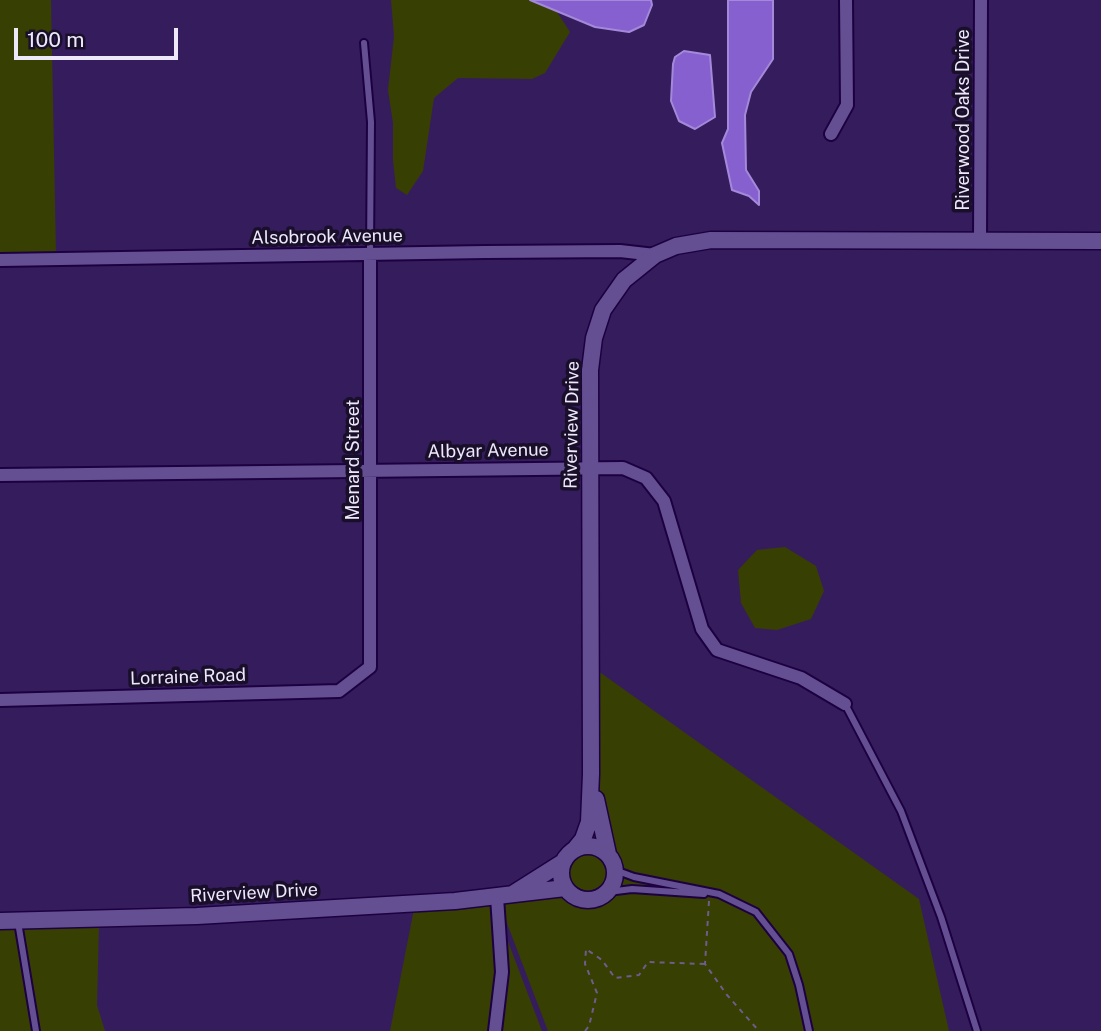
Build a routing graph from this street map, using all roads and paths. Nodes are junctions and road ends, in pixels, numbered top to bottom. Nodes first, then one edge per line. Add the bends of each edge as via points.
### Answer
1 (846, 0) edge
2 (981, 0) edge
3 (365, 43) dead end
4 (831, 134) dead end
5 (980, 241) junction
6 (1101, 241) edge
7 (370, 253) junction
8 (655, 255) junction
9 (0, 260) edge
10 (590, 467) junction
11 (371, 470) junction
12 (0, 475) edge
13 (370, 667) joint
14 (0, 700) edge
15 (845, 705) joint
16 (591, 774) junction
17 (568, 856) junction
18 (611, 862) junction
19 (565, 888) junction
20 (608, 892) junction
21 (709, 894) junction
22 (719, 894) junction
23 (503, 896) junction
24 (17, 920) junction
25 (0, 921) edge
26 (705, 964) junction
27 (36, 1031) edge
28 (495, 1031) edge
29 (585, 1031) edge
30 (759, 1031) edge
31 (809, 1031) edge
32 (977, 1031) edge

1 - 4 street via 847,105
2 - 5 street, Riverwood Oaks Drive
3 - 7 lane via 371,122
5 - 6 street, Riverview Drive
5 - 8 street, Riverview Drive via 711,240
7 - 8 street, Alsobrook Avenue via 620,251
7 - 9 street, Alsobrook Avenue
7 - 11 street, Menard Street
8 - 10 street, Riverview Drive via 624,280 603,310 594,338
10 - 11 street, Albyar Avenue
10 - 15 street, Albyar Avenue via 623,468 646,478 664,501 702,629 717,650 801,678
10 - 16 street, Riverview Drive
11 - 12 street, Albyar Avenue
11 - 13 street, Menard Street
13 - 14 street, Lorraine Road via 339,691
15 - 32 lane via 901,811
16 - 17 street, Riverview Drive via 589,822 583,839
16 - 18 street, Riverview Drive
17 - 18 street via 592,846
17 - 19 street via 561,879
17 - 23 street, Riverview Drive
18 - 20 street, Riverview Drive via 615,878
18 - 22 lane via 634,877
19 - 20 street, Riverview Drive via 585,900
19 - 23 street, Riverview Drive
20 - 21 lane
21 - 22 lane
21 - 26 path
22 - 31 lane via 755,912 789,954
23 - 24 street, Riverview Drive via 197,916
23 - 28 street
24 - 25 street, Riverview Drive
24 - 27 lane
26 - 29 path via 648,962 639,975 615,978 602,960 586,949 585,964 597,993
26 - 30 path

